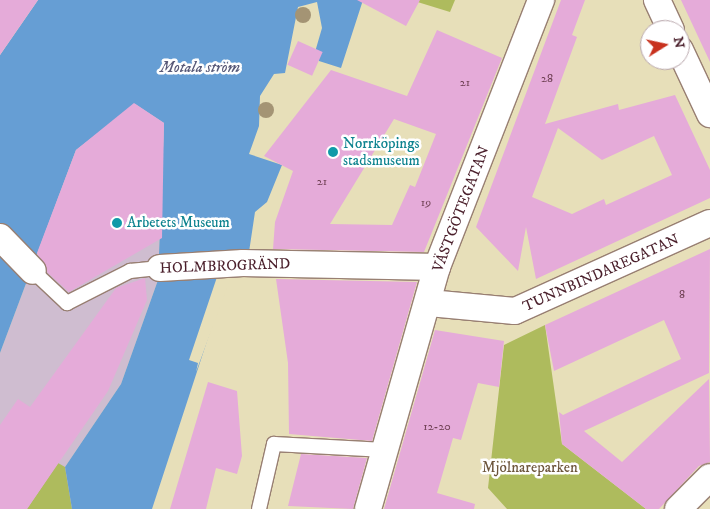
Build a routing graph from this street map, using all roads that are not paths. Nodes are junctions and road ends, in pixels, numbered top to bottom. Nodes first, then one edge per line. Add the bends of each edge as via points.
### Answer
1 (542, 0) edge
2 (657, 0) edge
3 (666, 20) edge
4 (689, 70) edge
5 (710, 114) edge
6 (710, 223) edge
7 (0, 237) edge
8 (437, 267) junction
9 (160, 268) joint
10 (33, 271) joint
11 (429, 303) junction
12 (385, 450) junction
13 (710, 477) edge
14 (259, 509) edge
15 (368, 509) edge
16 (678, 509) edge

1 - 8 street, VÄSTGÖTEGATAN
2 - 3 street
4 - 5 street
6 - 11 street, TUNNBINDAREGATAN via 515,311
7 - 10 street
8 - 9 street, HOLMBROGRÄND via 243,263
8 - 11 street, VÄSTGÖTEGATAN
9 - 10 lane, HOLMBROGRÄND via 130,272 66,303
11 - 12 street, VÄSTGÖTEGATAN
12 - 14 lane via 274,444
12 - 15 street, VÄSTGÖTEGATAN
13 - 16 street

